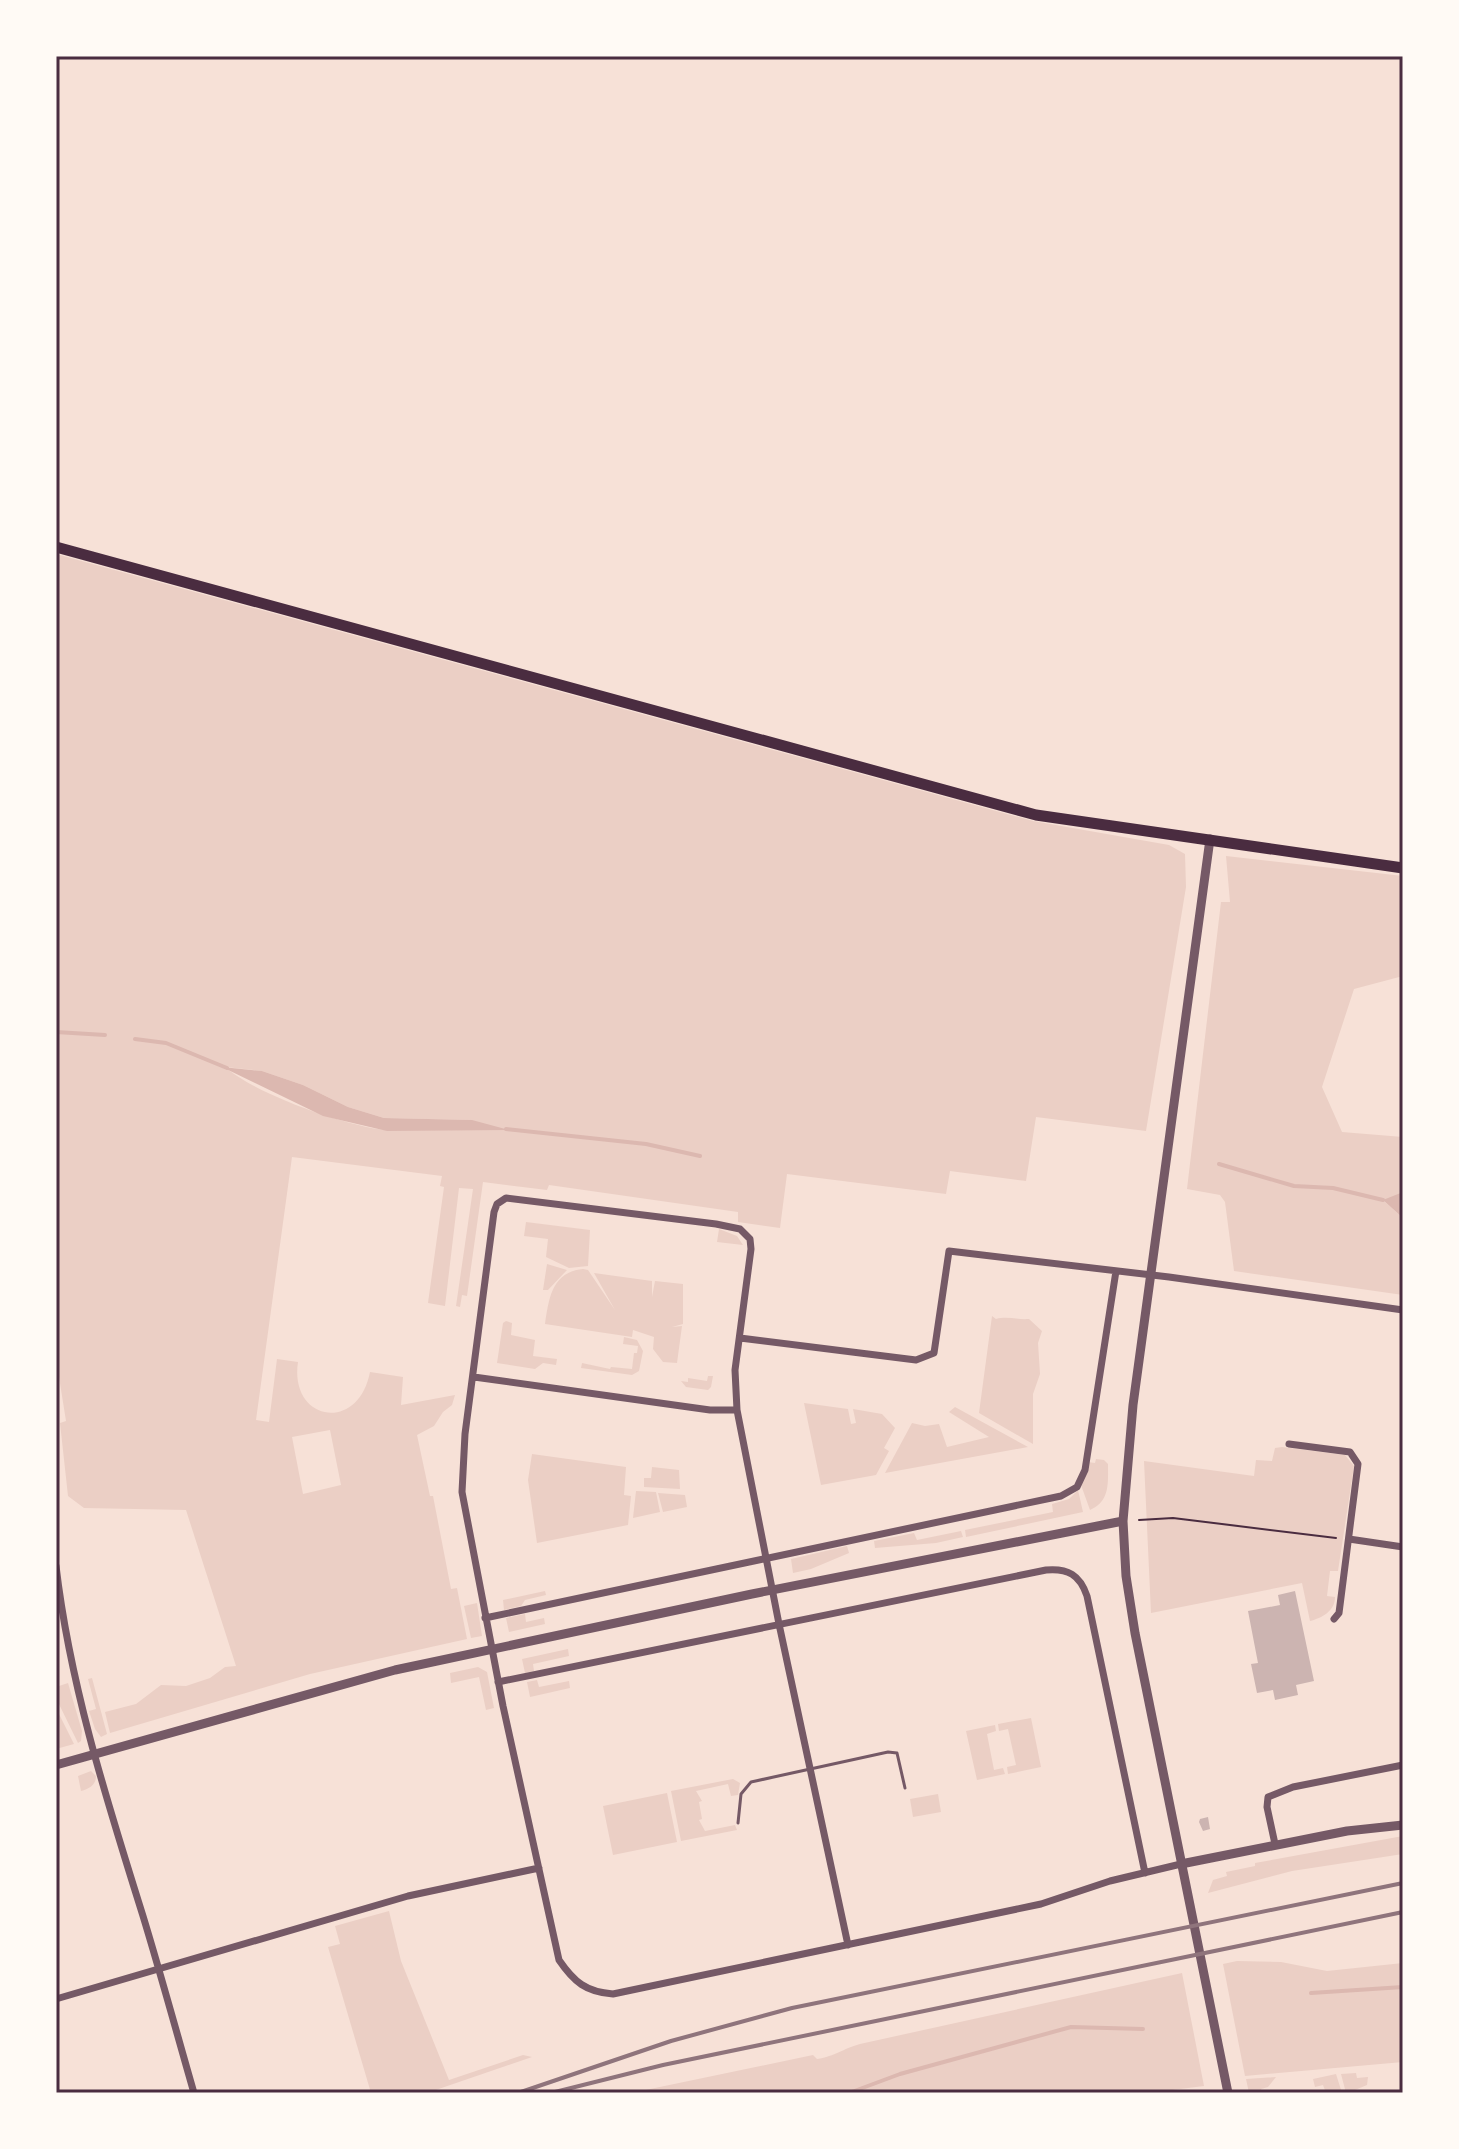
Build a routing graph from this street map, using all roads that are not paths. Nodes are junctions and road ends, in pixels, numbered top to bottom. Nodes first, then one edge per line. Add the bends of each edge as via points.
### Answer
1 (56, 547) edge
2 (1210, 839) junction
3 (1403, 868) edge
4 (1116, 1271) junction
5 (1150, 1276) junction
6 (1403, 1310) edge
7 (740, 1338) junction
8 (474, 1377) junction
9 (737, 1410) junction
10 (1289, 1444) dead end
11 (1123, 1521) junction
12 (1349, 1539) junction
13 (1403, 1547) edge
14 (767, 1558) junction
15 (56, 1566) edge
16 (773, 1590) junction
17 (485, 1618) junction
18 (1334, 1619) dead end
19 (779, 1624) junction
20 (492, 1649) junction
21 (498, 1682) junction
22 (94, 1754) junction
23 (56, 1765) edge
24 (1403, 1765) edge
25 (810, 1768) junction
26 (905, 1788) dead end
27 (738, 1823) dead end
28 (1403, 1825) edge
29 (1275, 1844) junction
30 (1181, 1864) junction
31 (539, 1868) junction
32 (1145, 1873) junction
33 (848, 1945) junction
34 (159, 1968) junction
35 (56, 1999) edge
36 (194, 2093) edge
37 (1228, 2093) edge

1 - 2 main road via 1036,815
2 - 3 main road
2 - 5 street
4 - 5 street
4 - 7 street via 949,1251 934,1353 916,1360
4 - 14 street via 1079,1484 1061,1496
5 - 6 street
5 - 11 street
7 - 8 street via 751,1249 740,1229 506,1198 494,1212
7 - 9 street
8 - 9 street
8 - 17 street via 462,1492
9 - 14 street
10 - 12 street via 1355,1457
11 - 16 street
11 - 30 street via 1135,1633
12 - 13 street
12 - 18 street
14 - 16 street
14 - 17 street
15 - 22 street via 63,1623
16 - 19 street
16 - 20 street
17 - 20 street
19 - 21 street
19 - 25 street
19 - 32 street via 1046,1570 1074,1574 1087,1596
20 - 21 street
20 - 22 street via 380,1674
21 - 31 street
22 - 23 street
22 - 34 street
24 - 29 street via 1268,1797
25 - 26 lane via 897,1753
25 - 27 lane via 751,1782 741,1794
25 - 33 street
28 - 29 street
29 - 30 street
30 - 32 street
30 - 37 street
31 - 33 street via 559,1960 572,1979 596,1993 613,1994
31 - 34 street via 408,1896
32 - 33 street via 1041,1904
34 - 35 street
34 - 36 street

